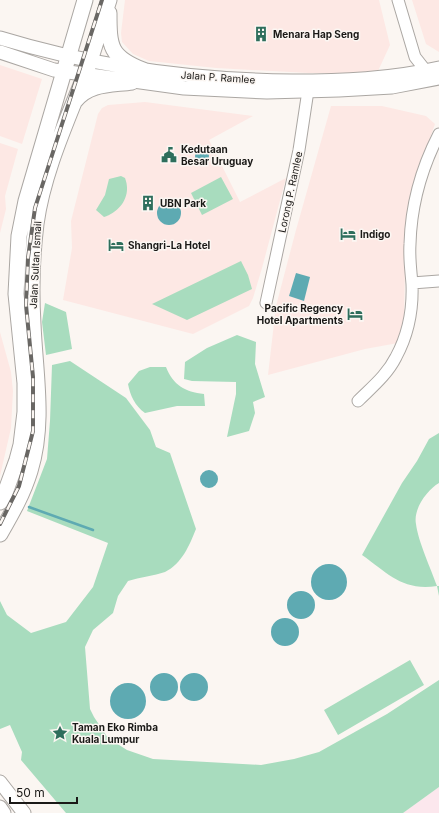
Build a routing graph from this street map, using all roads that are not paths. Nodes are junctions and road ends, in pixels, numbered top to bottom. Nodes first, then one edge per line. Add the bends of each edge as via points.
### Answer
1 (85, 0) edge
2 (109, 0) edge
3 (398, 0) edge
4 (0, 38) edge
5 (0, 52) edge
6 (62, 66) junction
7 (87, 68) junction
8 (439, 68) edge
9 (143, 70) junction
10 (426, 71) junction
11 (439, 78) edge
12 (132, 82) junction
13 (266, 86) junction
14 (309, 86) junction
15 (72, 105) junction
16 (439, 134) edge
17 (439, 281) edge
18 (412, 283) junction
19 (266, 303) dead end
20 (358, 401) dead end
21 (0, 502) edge
22 (0, 534) edge
23 (0, 782) edge
24 (0, 807) edge
25 (4, 813) edge
26 (24, 813) edge

1 - 6 main road
2 - 7 main road, Jalan Sultan Ismail
2 - 9 main road via 109,34 116,54
3 - 10 street via 415,57
4 - 6 street, Jalan P. Ramlee
5 - 6 street, Jalan P. Ramlee
6 - 7 street, Jalan P. Ramlee
6 - 21 main road, Jalan Sultan Ismail via 19,236 16,294 25,383 24,412 17,460
7 - 9 street, Jalan P. Ramlee
7 - 12 street, Jalan P. Ramlee
7 - 15 main road, Jalan Sultan Ismail
8 - 10 street, Jalan P. Ramlee
9 - 13 street, Jalan P. Ramlee
10 - 14 street, Jalan P. Ramlee
11 - 14 street, Jalan P. Ramlee via 377,89
12 - 13 street, Jalan P. Ramlee via 184,88
12 - 15 main road via 92,88 82,92
13 - 14 street, Jalan P. Ramlee
14 - 19 street, Lorong P. Ramlee via 292,185
15 - 22 main road, Jalan Sultan Ismail via 47,180 36,226 33,324 39,400 34,452 22,493
16 - 18 street via 421,175 412,216
17 - 18 street via 427,284
18 - 20 street via 411,311 400,350 384,376
23 - 26 street
24 - 25 street

